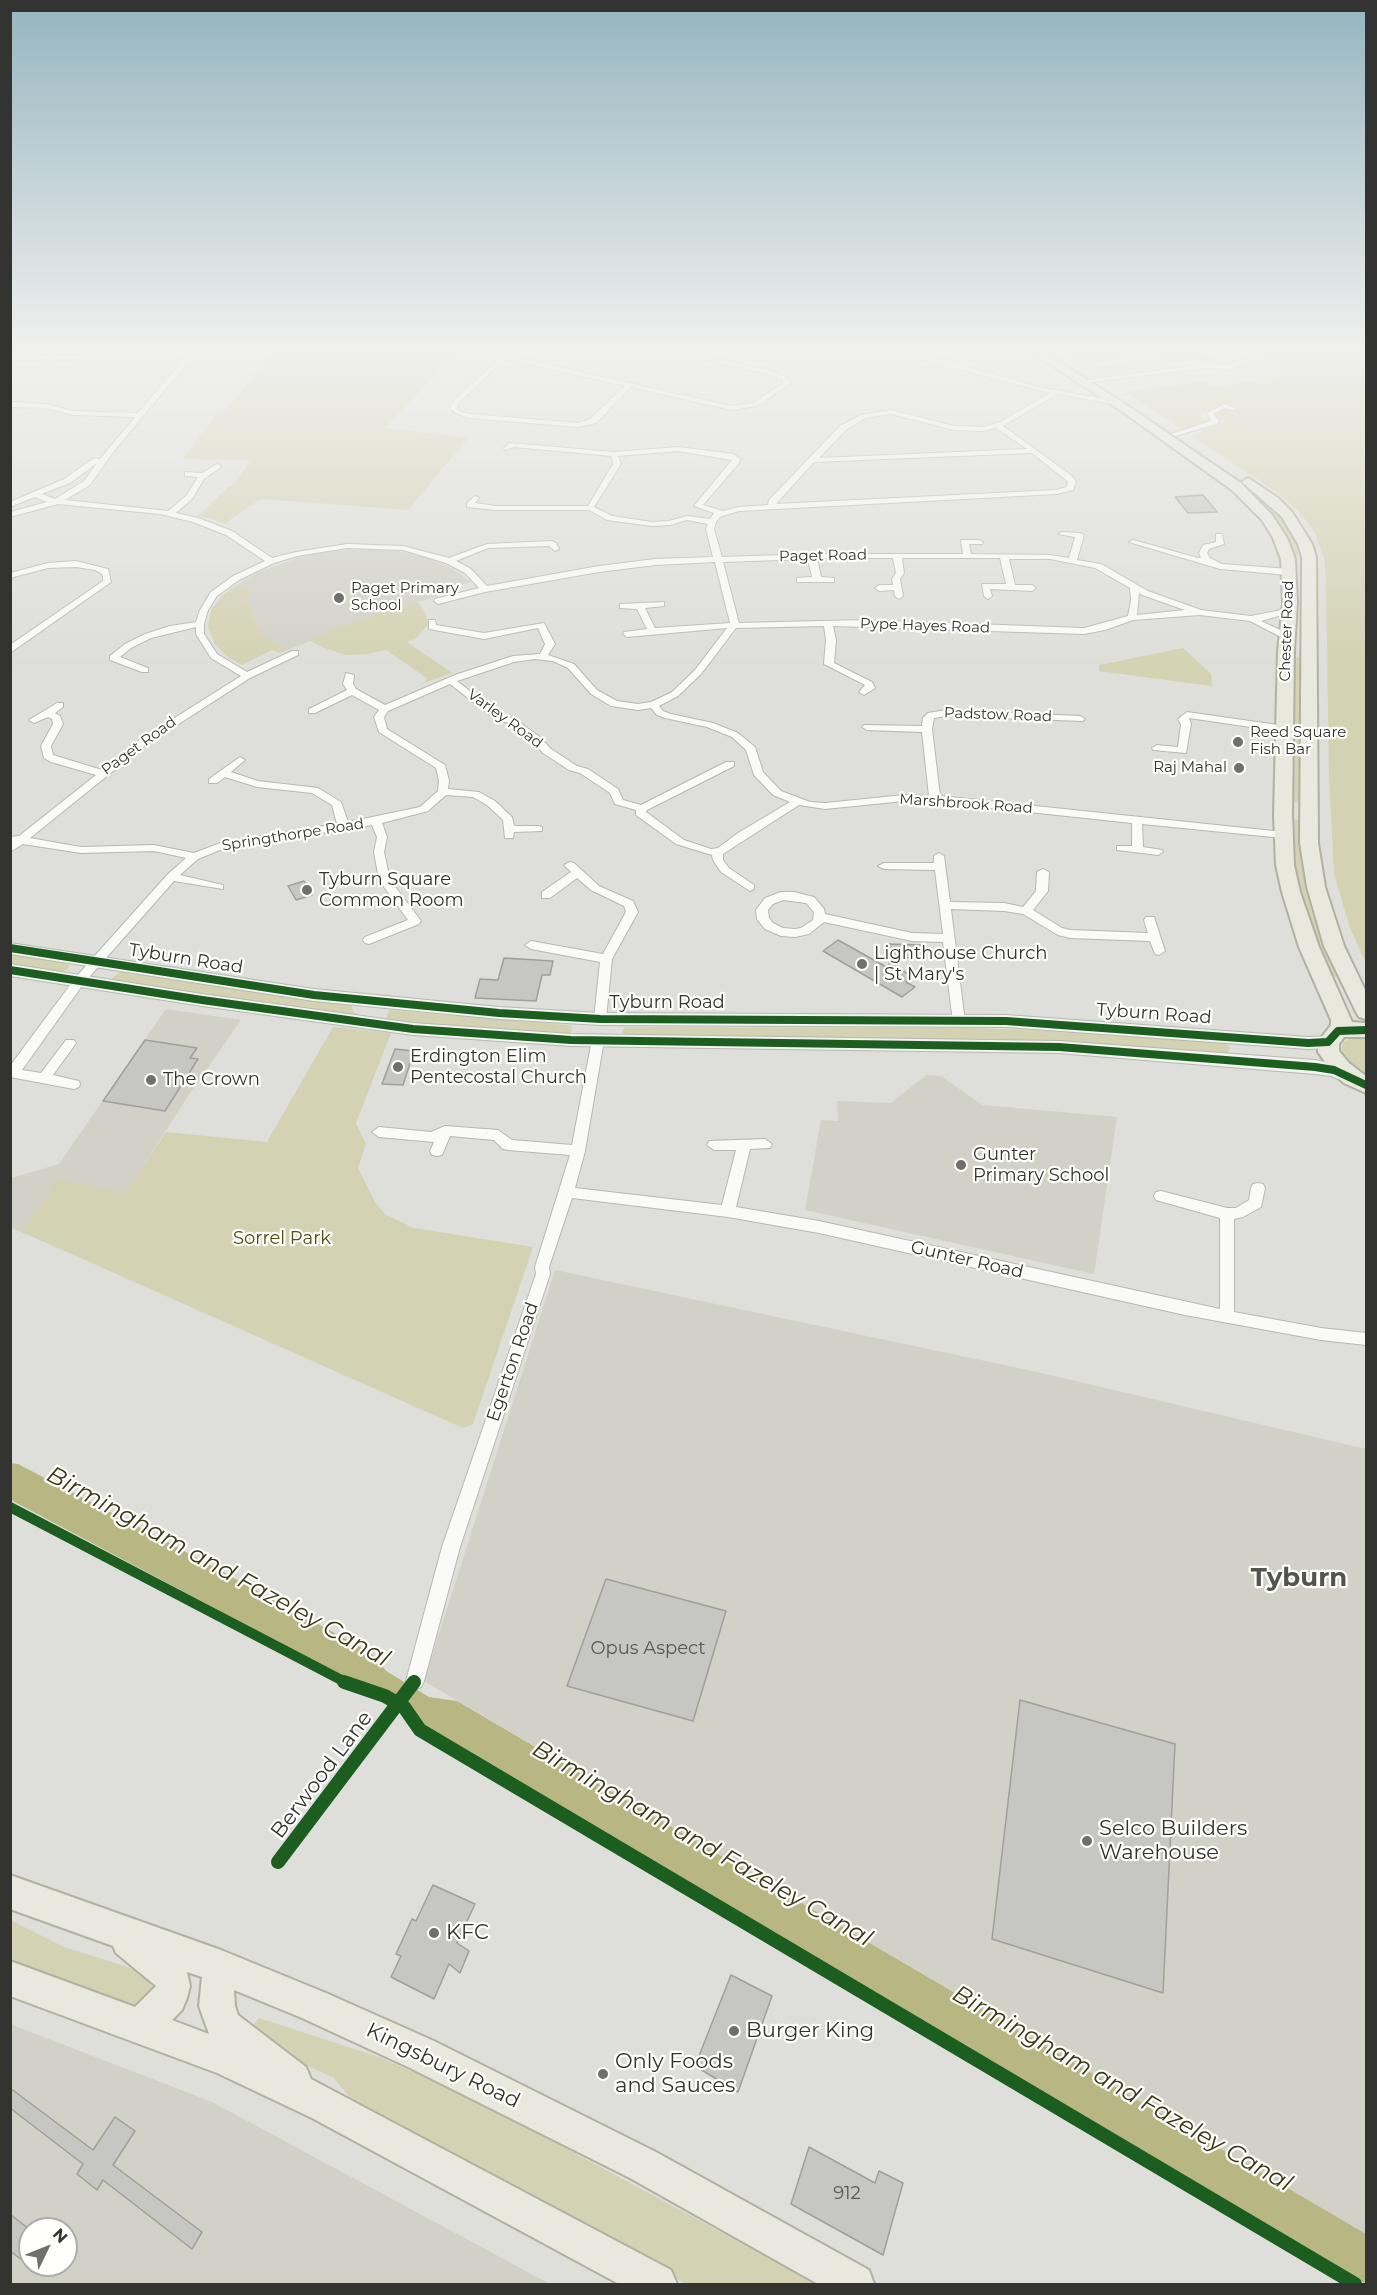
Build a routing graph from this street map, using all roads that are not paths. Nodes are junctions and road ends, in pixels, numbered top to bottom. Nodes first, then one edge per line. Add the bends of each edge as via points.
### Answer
1 (105, 454) edge
2 (107, 454) edge
3 (614, 454) edge
4 (718, 454) edge
5 (817, 454) edge
6 (971, 454) edge
7 (1038, 454) edge
8 (1190, 454) edge
9 (1205, 454) edge
10 (811, 460) junction
11 (217, 465) dead end
12 (1225, 467) junction
13 (1210, 470) junction
14 (188, 474) dead end
15 (206, 476) junction
16 (37, 495) junction
17 (475, 498) dead end
18 (56, 502) junction
19 (10, 505) edge
20 (698, 506) junction
21 (772, 507) junction
22 (590, 508) junction
23 (722, 513) junction
24 (170, 514) junction
25 (10, 515) edge
26 (687, 518) junction
27 (712, 522) junction
28 (1062, 534) dead end
29 (1091, 534) dead end
30 (1080, 535) junction
31 (1219, 536) dead end
32 (979, 542) dead end
33 (1133, 542) dead end
34 (554, 543) dead end
35 (897, 555) junction
36 (812, 556) junction
37 (968, 556) junction
38 (1004, 556) junction
39 (716, 558) junction
40 (1073, 560) junction
41 (1206, 560) junction
42 (271, 561) junction
43 (448, 561) junction
44 (1289, 572) junction
45 (10, 576) edge
46 (800, 580) dead end
47 (817, 580) junction
48 (831, 580) dead end
49 (1011, 587) junction
50 (879, 588) dead end
51 (1032, 588) dead end
52 (1134, 588) junction
53 (485, 589) junction
54 (988, 596) dead end
55 (438, 601) dead end
56 (661, 604) dead end
57 (1310, 605) junction
58 (623, 606) dead end
59 (640, 606) junction
60 (1289, 606) junction
61 (1200, 612) junction
62 (1132, 618) junction
63 (1251, 619) junction
64 (828, 623) junction
65 (200, 624) junction
66 (735, 624) junction
67 (705, 626) junction
68 (430, 627) dead end
69 (652, 631) junction
70 (627, 634) dead end
71 (724, 640) junction
72 (1286, 643) junction
73 (10, 651) edge
74 (295, 653) dead end
75 (1308, 654) junction
76 (100, 655) dead end
77 (543, 656) junction
78 (113, 658) junction
79 (145, 670) dead end
80 (349, 675) dead end
81 (247, 676) junction
82 (450, 680) junction
83 (352, 691) junction
84 (864, 692) dead end
85 (60, 705) dead end
86 (653, 705) junction
87 (312, 711) dead end
88 (383, 712) junction
89 (48, 713) junction
90 (1080, 719) dead end
91 (34, 720) dead end
92 (867, 727) dead end
93 (927, 729) junction
94 (1285, 729) junction
95 (1157, 748) dead end
96 (240, 760) dead end
97 (730, 764) dead end
98 (102, 773) junction
99 (224, 773) junction
100 (213, 781) dead end
101 (443, 792) junction
102 (935, 799) junction
103 (796, 802) junction
104 (642, 808) junction
105 (1137, 819) junction
106 (376, 821) junction
107 (344, 828) junction
108 (538, 829) dead end
109 (1283, 834) junction
110 (15, 839) edge
111 (1120, 848) dead end
112 (10, 849) edge
113 (1138, 849) junction
114 (717, 852) junction
115 (1158, 852) dead end
116 (194, 857) junction
117 (884, 866) dead end
118 (1043, 872) dead end
119 (171, 877) junction
120 (219, 887) dead end
121 (750, 887) dead end
122 (546, 896) dead end
123 (946, 905) junction
124 (1026, 912) junction
125 (428, 915) dead end
126 (820, 917) junction
127 (1150, 920) dead end
128 (415, 921) junction
129 (1154, 937) junction
130 (948, 938) junction
131 (369, 940) dead end
132 (531, 945) dead end
133 (10, 948) edge
134 (1159, 951) dead end
135 (606, 960) junction
136 (96, 962) junction
137 (10, 970) edge
138 (80, 980) junction
139 (1366, 1012) edge
140 (600, 1019) junction
141 (959, 1022) junction
142 (1366, 1030) edge
143 (1333, 1036) junction
144 (598, 1040) junction
145 (70, 1043) dead end
146 (12, 1072) edge
147 (44, 1078) junction
148 (1362, 1083) edge
149 (74, 1084) dead end
150 (445, 1131) junction
151 (380, 1132) dead end
152 (714, 1144) dead end
153 (765, 1144) dead end
154 (744, 1145) junction
155 (437, 1151) dead end
156 (578, 1151) junction
157 (1258, 1188) dead end
158 (567, 1192) junction
159 (1161, 1196) dead end
160 (728, 1211) junction
161 (1227, 1214) junction
162 (1227, 1316) junction
163 (1366, 1339) edge
164 (415, 1681) dead end
165 (10, 1892) edge
166 (112, 1929) junction
167 (221, 1967) junction
168 (10, 1978) edge
169 (141, 2025) junction
170 (325, 2105) junction
171 (657, 2284) edge
172 (855, 2284) edge

1 - 16 street via 82,472
2 - 18 street via 87,483
3 - 22 street via 617,464
4 - 20 street via 736,459
5 - 10 street
6 - 10 street
7 - 21 street via 1069,478 1070,488 1057,492
8 - 13 highway, Chester Road
9 - 12 highway, Chester Road
10 - 21 street via 772,502
11 - 15 street
12 - 13 highway
12 - 57 highway, Chester Road via 1260,490 1287,515 1305,544 1309,556
13 - 44 highway, Chester Road via 1237,488 1267,518 1280,538
14 - 15 street
15 - 24 street
16 - 18 street
16 - 19 street
17 - 22 street via 470,505
18 - 24 street
18 - 25 street
20 - 23 street
20 - 26 street
21 - 23 street
22 - 26 street via 632,523 661,524
23 - 27 street
24 - 42 street via 223,530
26 - 27 street
27 - 39 street
28 - 30 street
29 - 30 street
30 - 40 street
31 - 41 street via 1220,544 1206,546
32 - 37 street via 964,542
33 - 41 street
34 - 43 street via 488,546
35 - 36 street, Paget Road
35 - 37 street, Paget Road
35 - 50 street via 897,592
36 - 39 street, Paget Road
36 - 47 street
37 - 38 street, Paget Road
38 - 40 street, Paget Road
38 - 49 street
39 - 53 street, Paget Road via 599,569
39 - 66 street
40 - 52 street, Paget Road via 1109,571
41 - 44 street via 1220,566
42 - 43 street via 324,549 366,545 403,548
42 - 65 street via 214,594
43 - 53 street via 468,572
44 - 60 highway, Chester Road
45 - 73 street via 48,566 76,564 105,571 107,576 107,582
46 - 47 street
47 - 48 street
49 - 51 street
49 - 54 street via 985,586
52 - 61 street, Paget Road
52 - 62 street
53 - 55 street, Paget Road
56 - 59 street
57 - 60 highway
57 - 75 highway, Chester Road
58 - 59 street
59 - 69 street
60 - 63 street, Pype Hayes Road via 1269,617
60 - 72 highway, Chester Road
61 - 62 street, Pype Hayes Road
61 - 63 street, Pype Hayes Road
62 - 64 street, Pype Hayes Road via 1084,631
63 - 72 street, Pype Hayes Road
64 - 66 street, Pype Hayes Road
64 - 84 street via 831,640 825,665 869,684
65 - 78 street via 148,636
65 - 81 street via 200,634 214,657
66 - 67 street, Pype Hayes Road
66 - 71 street
67 - 69 street, Pype Hayes Road
67 - 71 street via 718,631
68 - 77 street via 484,636 544,624 550,644
69 - 70 street, Pype Hayes Road
71 - 86 street via 675,694
72 - 75 highway
72 - 94 highway, Chester Road
74 - 81 street, Paget Road via 275,657
75 - 139 highway, Chester Road via 1309,843 1316,887 1334,946
76 - 78 street
77 - 82 street via 513,659
77 - 86 street via 571,666 594,692 614,704
78 - 79 street
80 - 83 street
81 - 98 street, Paget Road via 178,718
82 - 88 street
82 - 104 street, Varley Road via 547,751 614,791 619,802
83 - 87 street
83 - 88 street
85 - 89 street
86 - 103 street, Marshbrook Road via 668,716 735,735 751,749 758,773 777,793
88 - 101 street via 382,730 441,767
89 - 91 street
89 - 98 street via 57,718 58,724 46,746 48,756
90 - 93 street, Padstow Road via 940,713 928,718
92 - 93 street
93 - 102 street, Padstow Road
94 - 95 street via 1187,715 1183,719 1186,724 1180,755
94 - 109 highway, Chester Road
96 - 99 street
97 - 104 street via 696,786
98 - 110 street, Paget Road
99 - 100 street
99 - 107 street via 257,784 314,790 332,798
101 - 106 street, Springthorpe Road via 424,809
101 - 108 street via 475,794 508,819 509,832
102 - 103 street, Marshbrook Road via 825,806
102 - 105 street, Marshbrook Road
103 - 114 street
104 - 114 street, Varley Road via 640,813 680,842
105 - 109 street, Marshbrook Road
105 - 113 street
106 - 107 street, Springthorpe Road
106 - 128 street, Springthorpe Road via 382,837 379,852 385,880
107 - 116 street, Springthorpe Road via 223,845
109 - 143 highway, Chester Road via 1291,892 1309,947 1341,1020 1342,1026
110 - 112 street, Paget Road
110 - 116 street via 81,850 154,848
111 - 113 street
113 - 115 street
114 - 121 street via 725,870
116 - 119 street
117 - 123 street via 940,862
118 - 124 street via 1042,891
119 - 120 street
119 - 136 street
122 - 135 street via 574,869 595,888 629,904 632,912
123 - 124 street via 1004,907
123 - 130 street
124 - 129 street via 1070,934
125 - 128 street
126 - 126 street via 806,931 780,932 763,919 762,910 769,901 794,896 810,900
126 - 130 street via 912,936
127 - 129 street
128 - 131 street
129 - 134 street
130 - 141 street
132 - 135 street
133 - 136 main road, Tyburn Road
135 - 140 street
136 - 138 street
136 - 140 main road, Tyburn Road via 399,1005
137 - 138 main road, Tyburn Road
138 - 144 main road, Tyburn Road via 371,1025
138 - 146 street
140 - 141 main road, Tyburn Road
140 - 144 main road
141 - 143 main road, Tyburn Road via 1065,1024 1308,1043
142 - 143 highway via 1351,1029
143 - 148 highway via 1329,1052
144 - 148 main road, Tyburn Road via 1059,1047 1315,1067 1334,1070
144 - 156 street, Egerton Road
145 - 147 street
146 - 147 street
147 - 149 street
150 - 151 street via 433,1137
150 - 155 street
150 - 156 street via 498,1135 508,1145
152 - 154 street
153 - 154 street
154 - 160 street
156 - 158 street, Egerton Road
157 - 161 street via 1256,1203
158 - 160 street, Gunter Road
158 - 164 street, Egerton Road via 451,1546
159 - 161 street
160 - 162 street, Gunter Road via 819,1227
161 - 162 street
162 - 163 street, Gunter Road
165 - 166 highway, Kingsbury Road
166 - 167 highway, Kingsbury Road
166 - 169 highway via 171,1975 170,1998
167 - 170 highway via 217,2006 224,2026
167 - 172 highway, Kingsbury Road via 314,2005 453,2070 643,2165
168 - 169 highway
169 - 170 highway via 225,2058
170 - 171 highway

